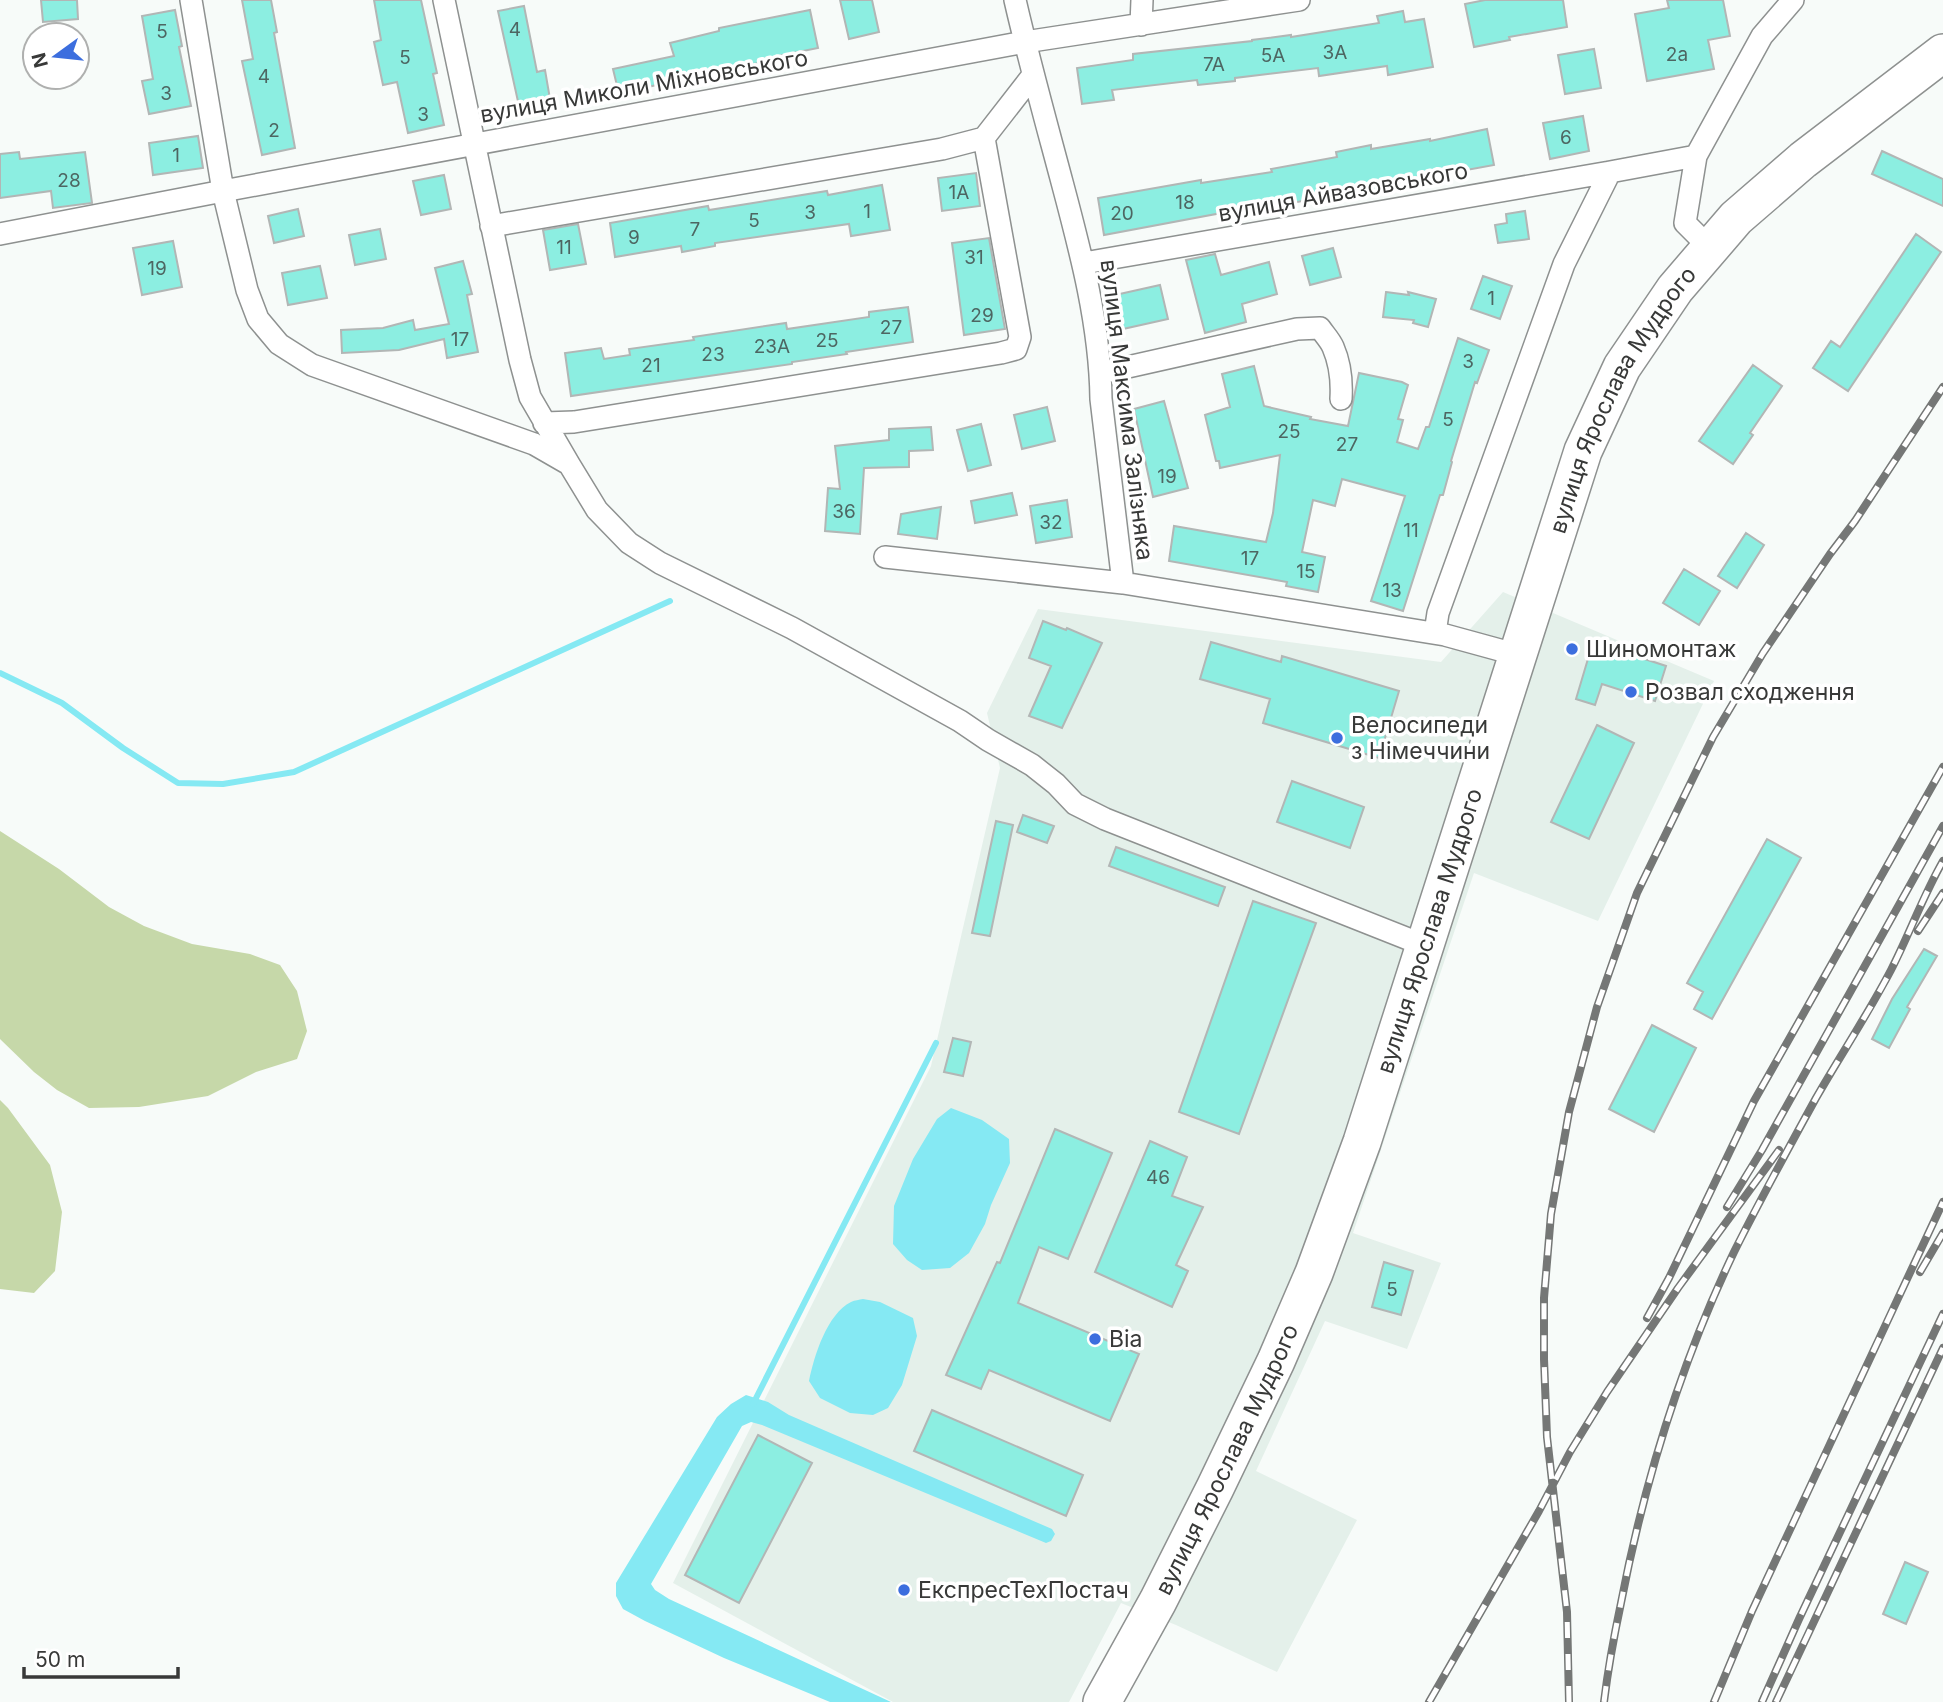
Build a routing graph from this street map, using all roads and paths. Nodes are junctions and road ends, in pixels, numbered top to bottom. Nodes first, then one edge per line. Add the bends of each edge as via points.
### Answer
1 (191, 0) edge
2 (444, 0) edge
3 (1015, 0) edge
4 (1142, 0) edge
5 (1299, 0) edge
6 (1793, 0) edge
7 (1141, 25) junction
8 (1025, 43) junction
9 (1943, 53) edge
10 (1033, 75) junction
11 (984, 138) junction
12 (474, 144) junction
13 (1696, 156) junction
14 (1610, 172) junction
15 (223, 191) junction
16 (491, 226) junction
17 (0, 234) edge
18 (1710, 248) junction
19 (1084, 263) junction
20 (1101, 373) junction
21 (1340, 399) dead end
22 (544, 423) junction
23 (569, 464) junction
24 (885, 557) dead end
25 (1123, 583) junction
26 (1435, 634) junction
27 (1518, 655) junction
28 (1426, 946) junction
29 (1102, 1702) edge

1 - 15 street
2 - 12 street
3 - 8 street, вулиця Максима Залізняка
4 - 7 street
5 - 7 street, вулиця Миколи Міхновського
6 - 13 street via 1762,36
7 - 8 street, вулиця Миколи Міхновського
8 - 10 street, вулиця Максима Залізняка
8 - 12 street, вулиця Миколи Міхновського
9 - 18 highway, вулиця Ярослава Мудрого via 1803,160 1736,218
10 - 11 street
10 - 19 street, вулиця Максима Залізняка
11 - 16 street
11 - 22 street via 1020,337 1016,349 574,422
12 - 15 street, вулиця Миколи Міхновського
12 - 16 street
13 - 14 street, вулиця Айвазовського
13 - 18 street via 1685,223
14 - 19 street, вулиця Айвазовського
14 - 26 street via 1564,264 1438,613
15 - 17 street, вулиця Миколи Міхновського
15 - 23 street via 247,290 258,319 279,344 312,365 534,444
16 - 22 street via 520,360 530,397
18 - 27 highway, вулиця Ярослава Мудрого via 1675,289 1622,367 1583,451
19 - 20 street, вулиця Максима Залізняка
20 - 21 street via 1297,329 1320,328 1333,346 1340,370
20 - 25 street, вулиця Максима Залізняка
22 - 23 street
23 - 28 street via 597,510 629,543 660,564 792,628 960,721 1032,765 1075,804
24 - 25 street
25 - 26 street
26 - 27 street
27 - 28 highway, вулиця Ярослава Мудрого
28 - 29 highway, вулиця Ярослава Мудрого via 1363,1142 1314,1273 1209,1499

